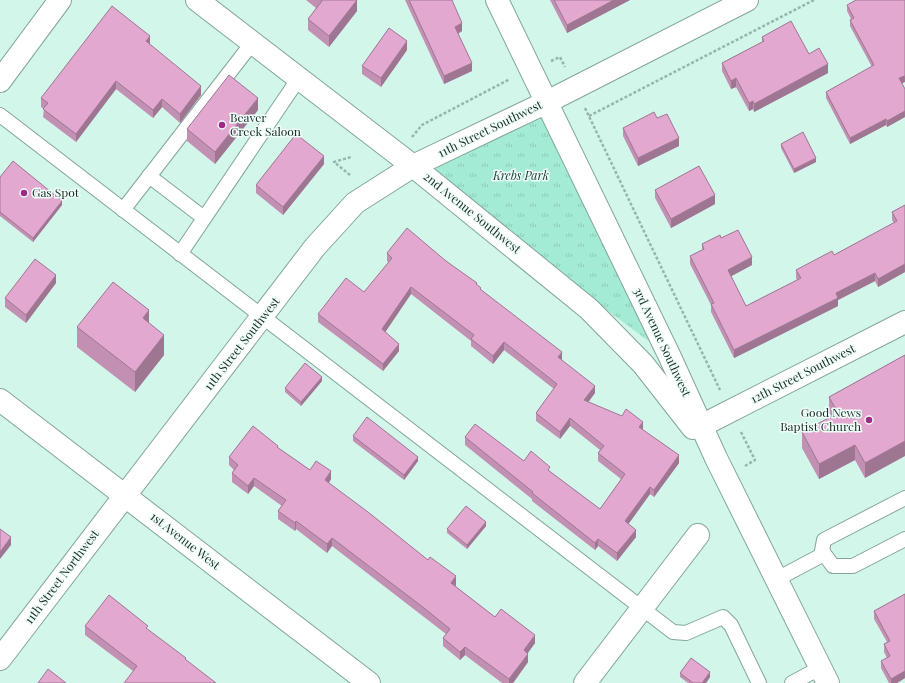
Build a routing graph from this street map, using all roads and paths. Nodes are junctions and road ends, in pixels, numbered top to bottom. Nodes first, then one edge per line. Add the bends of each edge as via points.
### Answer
1 (60, 0) edge
2 (197, 0) edge
3 (497, 0) edge
4 (747, 0) edge
5 (814, 0) edge
6 (253, 42) junction
7 (299, 78) junction
8 (511, 79) dead end
9 (0, 81) edge
10 (575, 87) junction
11 (547, 102) junction
12 (0, 115) edge
13 (589, 116) junction
14 (410, 138) dead end
15 (351, 157) dead end
16 (413, 166) junction
17 (350, 175) dead end
18 (149, 176) junction
19 (123, 210) junction
20 (204, 218) junction
21 (180, 254) junction
22 (263, 317) junction
23 (905, 322) edge
24 (0, 400) edge
25 (730, 411) junction
26 (701, 426) junction
27 (716, 458) junction
28 (744, 466) dead end
29 (125, 496) junction
30 (905, 498) edge
31 (698, 535) dead end
32 (905, 539) edge
33 (824, 554) junction
34 (776, 579) junction
35 (642, 610) junction
36 (0, 659) edge
37 (824, 676) edge
38 (369, 683) edge
39 (585, 683) edge
40 (759, 683) edge
41 (792, 683) edge

1 - 9 main road
2 - 6 main road, 2nd Avenue Southwest
3 - 11 main road, 3rd Avenue Southwest
4 - 10 main road, 11th Street Southwest
5 - 13 path
6 - 7 main road, 2nd Avenue Southwest
6 - 18 lane
7 - 16 main road, 2nd Avenue Southwest
7 - 20 lane
8 - 14 path via 422,125
10 - 11 main road, 11th Street Southwest
10 - 13 path
11 - 16 main road, 11th Street Southwest
11 - 26 main road, 3rd Avenue Southwest
12 - 19 lane
13 - 25 path
15 - 17 path via 334,162
16 - 22 main road, 11th Street Southwest via 355,203 316,247
16 - 27 main road, 2nd Avenue Southwest via 589,309 643,364
18 - 19 lane
18 - 20 lane
19 - 21 lane
20 - 21 lane
21 - 22 lane
22 - 29 main road, 11th Street Southwest
22 - 35 lane
23 - 25 main road, 12th Street Southwest
24 - 29 main road, 1st Avenue West
25 - 26 main road, 12th Street Southwest
25 - 28 path via 755,460
26 - 27 main road, 3rd Avenue Southwest
27 - 34 main road, 3rd Avenue Southwest
29 - 36 main road, 11th Street Northwest
29 - 38 main road, 1st Avenue West
30 - 33 lane via 824,540
31 - 35 main road
32 - 33 lane via 854,566 833,566
33 - 34 lane
34 - 37 main road, 3rd Avenue Southwest
35 - 39 main road
35 - 40 lane via 673,632 686,633 723,617 731,625
37 - 41 lane

